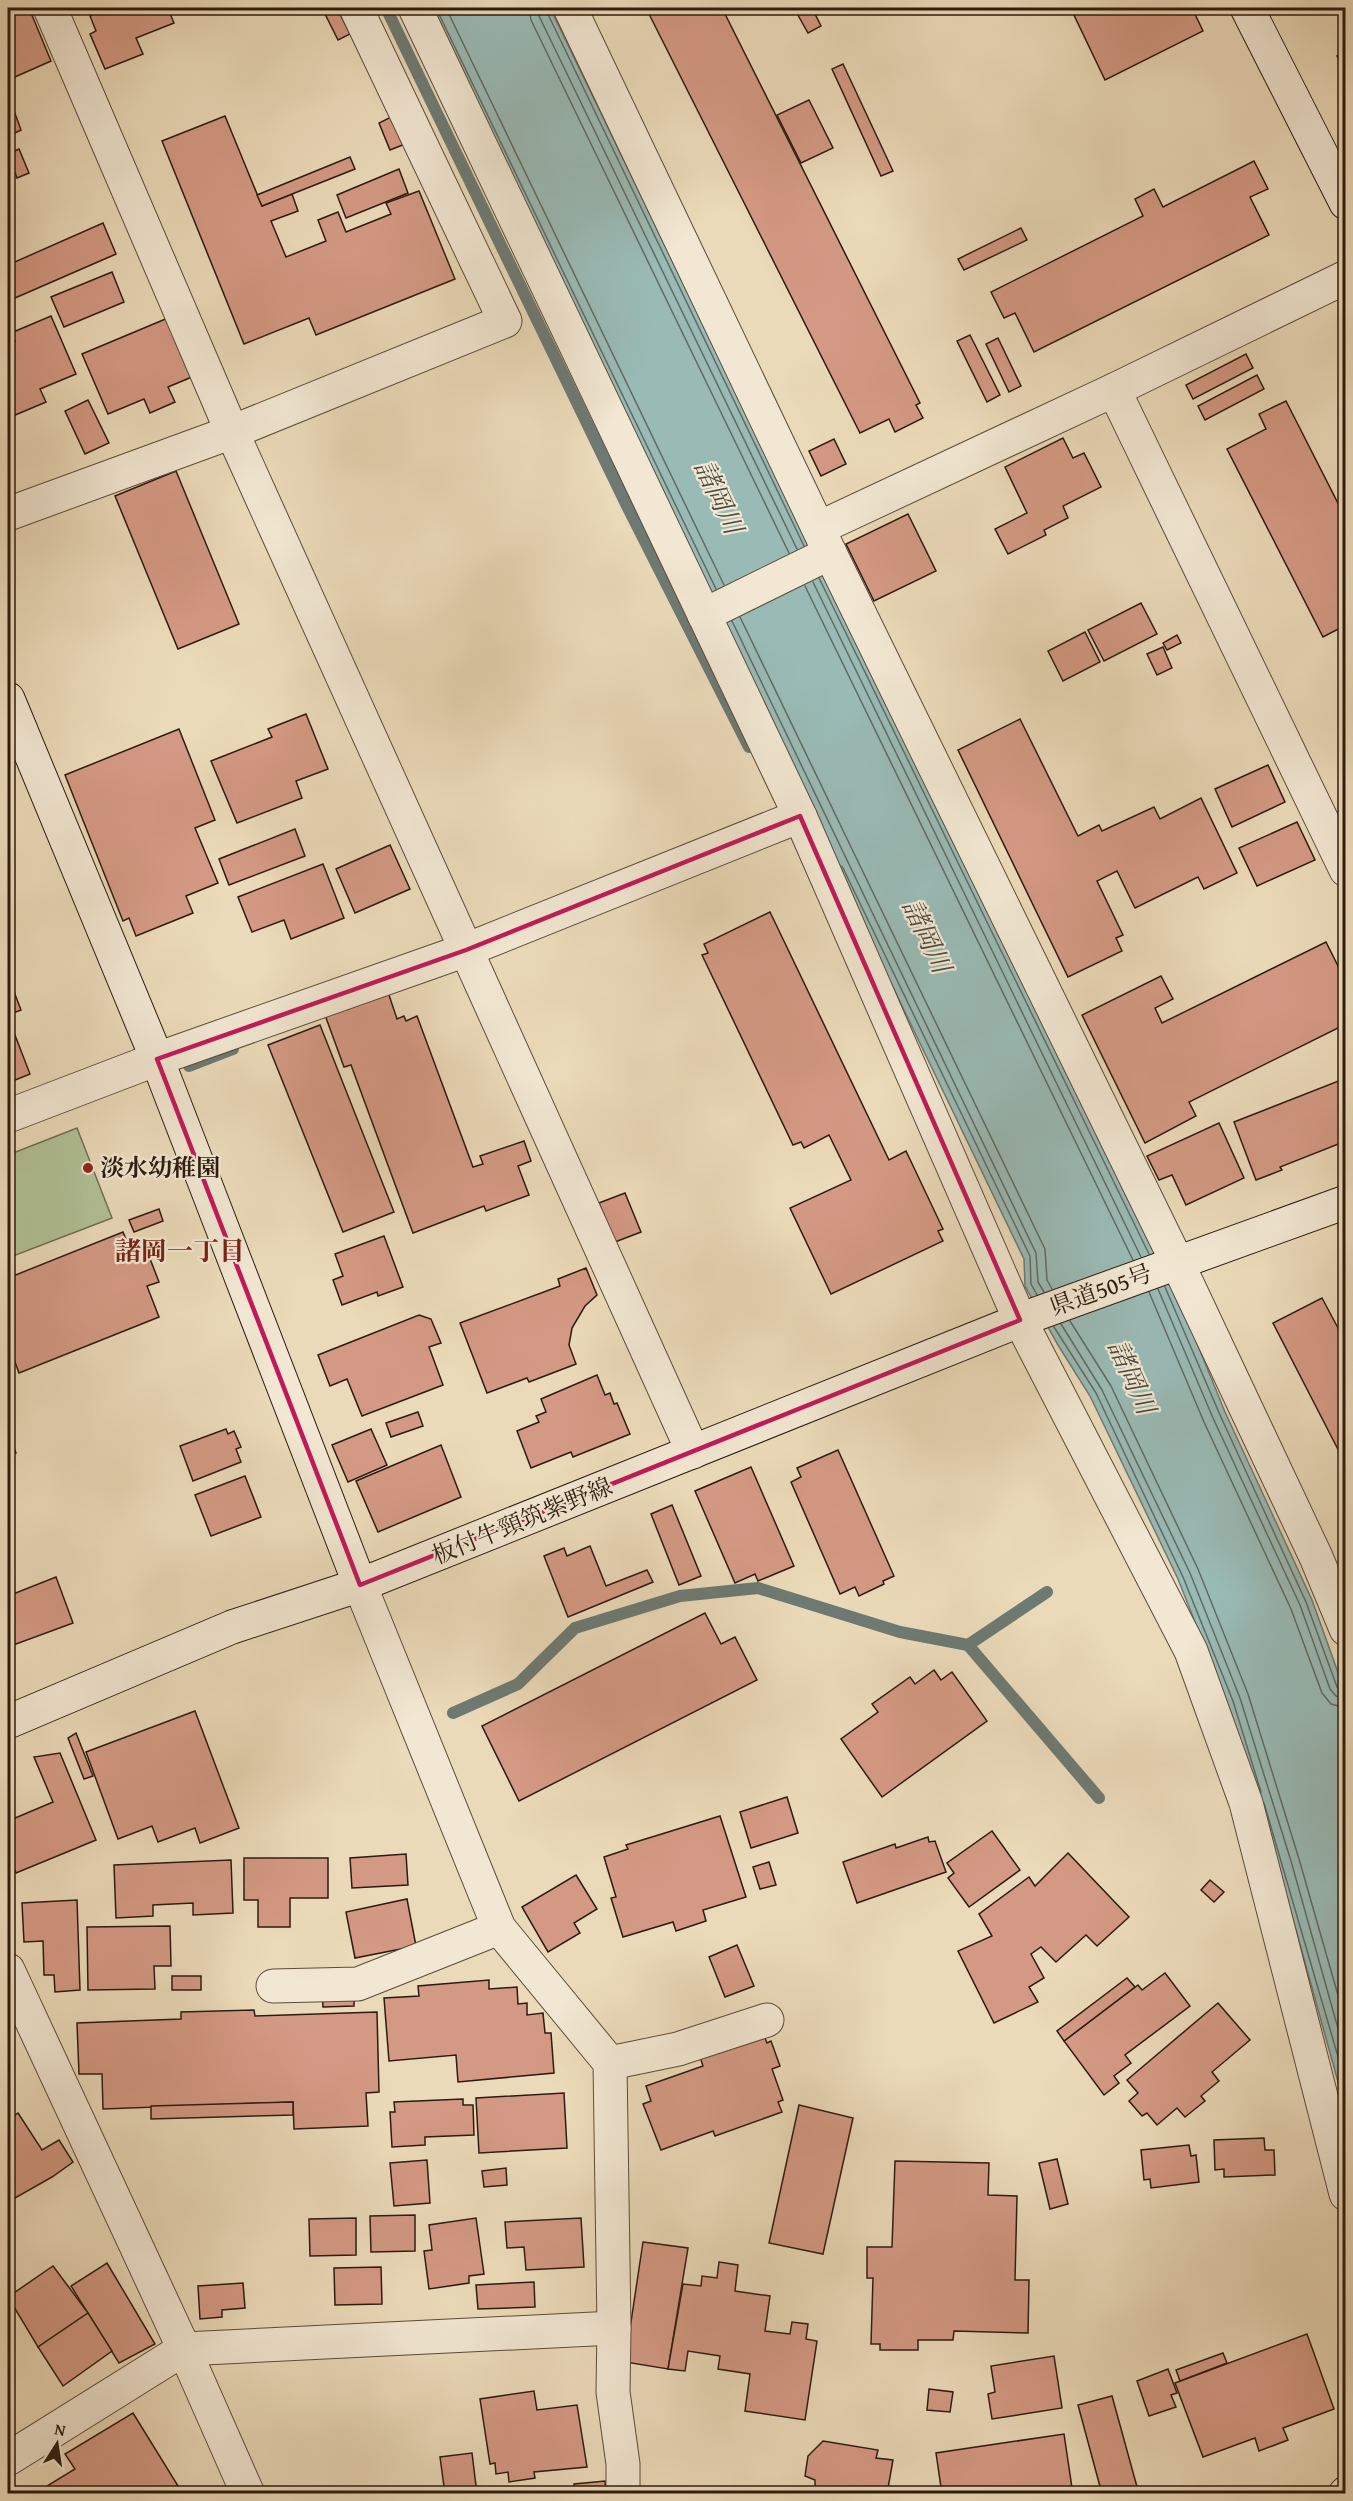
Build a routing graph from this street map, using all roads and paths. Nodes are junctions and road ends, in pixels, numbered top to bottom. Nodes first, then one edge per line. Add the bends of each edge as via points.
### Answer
1 (50, 8) edge
2 (356, 8) edge
3 (415, 8) edge
4 (570, 8) edge
5 (1247, 8) edge
6 (1346, 203) edge
7 (1346, 277) edge
8 (1114, 390) junction
9 (232, 432) junction
10 (8, 514) edge
11 (825, 540) junction
12 (704, 615) junction
13 (8, 699) edge
14 (800, 816) junction
15 (1346, 870) edge
16 (466, 951) junction
17 (157, 1059) junction
18 (8, 1116) edge
19 (1346, 1202) edge
20 (1171, 1264) junction
21 (1028, 1317) junction
22 (693, 1452) junction
23 (360, 1585) junction
24 (1346, 1629) edge
25 (8, 1722) edge
26 (499, 1928) junction
27 (8, 1970) edge
28 (273, 1986) dead end
29 (767, 2020) dead end
30 (610, 2063) junction
31 (1346, 2194) edge
32 (614, 2328) junction
33 (184, 2349) junction
34 (8, 2459) edge
35 (248, 2493) edge
36 (623, 2493) edge

1 - 9 street
2 - 9 street via 505,321
3 - 12 street
4 - 11 street
5 - 6 street
7 - 8 street
8 - 11 street
8 - 15 street
9 - 10 street
9 - 16 street
11 - 12 street
11 - 20 street
12 - 14 street
13 - 17 street
14 - 16 street
14 - 21 street
16 - 17 street
16 - 22 street
17 - 18 street
17 - 23 street
19 - 20 street, 県道505号
20 - 21 street, 県道505号
20 - 24 street via 1316,1557
21 - 22 street, 板付牛頸筑紫野線
21 - 31 street via 1191,1651 1246,1803
22 - 23 street, 板付牛頸筑紫野線
23 - 25 street, 板付牛頸筑紫野線 via 232,1627
23 - 26 street
26 - 28 street via 358,1984
26 - 30 street
27 - 33 street
29 - 30 street via 678,2049
30 - 32 street
32 - 33 street
32 - 36 street via 613,2392
33 - 34 street
33 - 35 street

